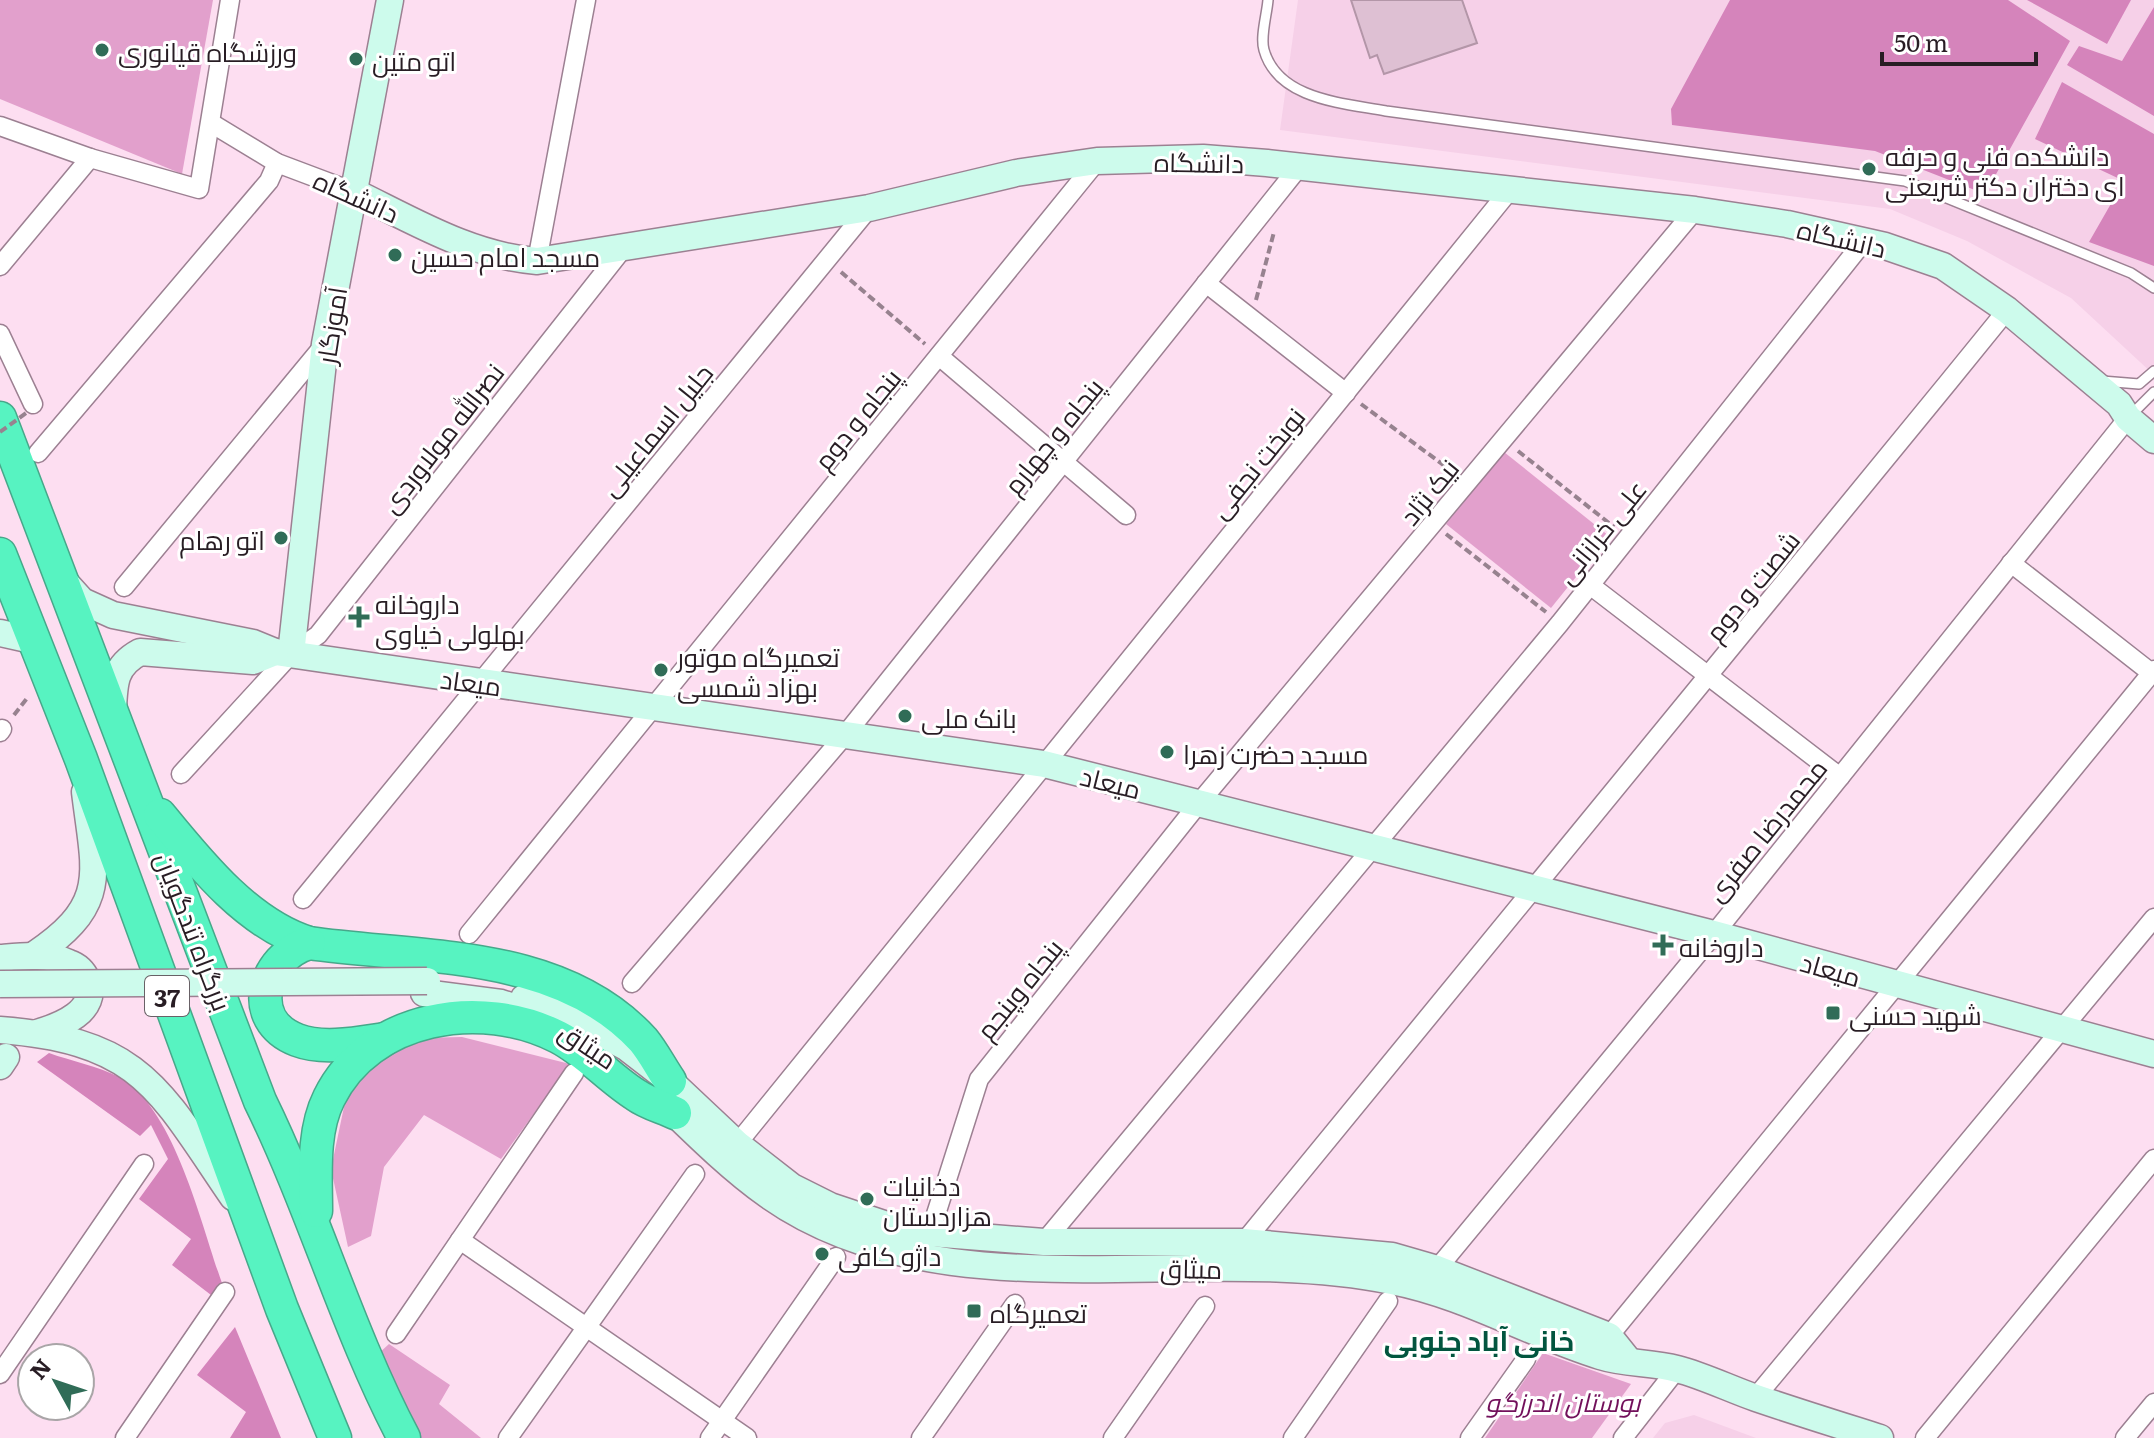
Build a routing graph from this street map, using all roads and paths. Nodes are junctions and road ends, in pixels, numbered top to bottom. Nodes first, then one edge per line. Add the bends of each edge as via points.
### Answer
1 (230, 0) edge
2 (390, 0) edge
3 (586, 0) edge
4 (1268, 0) edge
5 (211, 123) junction
6 (0, 126) edge
7 (90, 158) junction
8 (1097, 161) junction
9 (277, 163) junction
10 (1299, 167) junction
11 (1509, 191) junction
12 (354, 192) junction
13 (869, 208) junction
14 (1695, 210) junction
15 (1274, 229) dead end
16 (1864, 241) junction
17 (625, 246) junction
18 (827, 260) junction
19 (537, 261) junction
20 (0, 266) edge
21 (1206, 283) junction
22 (2154, 288) edge
23 (2007, 310) junction
24 (1251, 318) junction
25 (0, 334) edge
26 (325, 344) junction
27 (939, 356) junction
28 (2154, 371) edge
29 (2088, 379) junction
30 (2154, 392) edge
31 (1346, 393) junction
32 (21, 411) edge
33 (2128, 418) junction
34 (0, 432) edge
35 (1503, 439) junction
36 (2154, 440) edge
37 (38, 453) dead end
38 (1064, 462) junction
39 (1467, 483) junction
40 (1126, 515) dead end
41 (1434, 525) junction
42 (1628, 537) junction
43 (0, 554) edge
44 (2011, 563) junction
45 (61, 578) junction
46 (1590, 585) junction
47 (124, 587) dead end
48 (1560, 623) junction
49 (0, 633) edge
50 (32, 640) junction
51 (283, 653) junction
52 (2153, 672) edge
53 (46, 674) junction
54 (1710, 677) junction
55 (481, 682) junction
56 (656, 708) junction
57 (113, 715) junction
58 (1, 730) edge
59 (845, 735) junction
60 (81, 759) junction
61 (1044, 764) junction
62 (181, 774) dead end
63 (1840, 777) junction
64 (145, 797) junction
65 (1199, 803) junction
66 (1370, 847) junction
67 (1529, 888) junction
68 (303, 899) dead end
69 (2154, 918) edge
70 (469, 934) dead end
71 (1714, 934) junction
72 (309, 943) junction
73 (34, 955) junction
74 (0, 958) edge
75 (632, 983) dead end
76 (0, 984) edge
77 (1897, 987) junction
78 (0, 994) edge
79 (549, 1012) junction
80 (0, 1030) edge
81 (2061, 1030) junction
82 (37, 1033) junction
83 (385, 1039) junction
84 (2154, 1054) edge
85 (574, 1073) dead end
86 (670, 1081) junction
87 (675, 1113) junction
88 (737, 1144) junction
89 (2154, 1159) edge
90 (144, 1164) dead end
91 (695, 1174) dead end
92 (249, 1221) junction
93 (316, 1228) junction
94 (930, 1233) junction
95 (460, 1240) junction
96 (1044, 1242) junction
97 (1244, 1242) junction
98 (836, 1257) dead end
99 (1433, 1279) junction
100 (225, 1292) dead end
101 (1388, 1301) dead end
102 (1015, 1304) dead end
103 (1205, 1306) dead end
104 (587, 1327) junction
105 (396, 1334) dead end
106 (1609, 1336) junction
107 (1526, 1359) dead end
108 (1629, 1361) junction
109 (1677, 1369) junction
110 (0, 1374) edge
111 (1755, 1398) junction
112 (2154, 1403) edge
113 (722, 1421) junction
114 (125, 1438) edge
115 (335, 1438) edge
116 (404, 1438) edge
117 (508, 1438) edge
118 (710, 1438) edge
119 (747, 1438) edge
120 (921, 1438) edge
121 (1113, 1438) edge
122 (1293, 1438) edge
123 (1470, 1438) edge
124 (1623, 1438) edge
125 (1880, 1438) edge
126 (1925, 1438) edge
127 (2125, 1438) edge

1 - 5 street
2 - 12 street, آموزگار
3 - 19 street
4 - 22 lane via 1263,48 1278,77 1314,96 1386,111 1905,181 2131,273
5 - 7 street via 199,189
5 - 9 street, دانشگاه
6 - 7 street
7 - 20 street
8 - 10 street, دانشگاه via 1203,158
8 - 13 street, دانشگاه via 1016,173
8 - 27 street, پنجاه و دوم
9 - 12 street, دانشگاه
9 - 37 street via 269,181 184,285
10 - 11 street, دانشگاه
10 - 21 street, پنجاه و چهارم
11 - 14 street, دانشگاه
11 - 31 street, نوبخت نجفی
12 - 19 street, دانشگاه via 476,248
12 - 26 street, آموزگار
13 - 17 street, دانشگاه
13 - 18 street, جلیل اسماعیلی
14 - 16 street, دانشگاه
14 - 35 street, نیک نژاد
15 - 24 path
16 - 23 street, دانشگاه via 1943,266
16 - 42 street, علی خرازانی
17 - 19 street, دانشگاه
17 - 51 street, نصرالله مولاوردی via 318,635
18 - 27 path
18 - 55 street, جلیل اسماعیلی
21 - 24 street
21 - 38 street, پنجاه و چهارم
23 - 29 street, دانشگاه
23 - 54 street, شصت و دوم
24 - 31 street
25 - 32 street
26 - 47 street
26 - 51 street, آموزگار
27 - 38 street
27 - 56 street, پنجاه و دوم
28 - 29 lane via 2139,384
29 - 33 street, دانشگاه
30 - 33 lane
31 - 39 path
31 - 61 street, نوبخت نجفی
32 - 34 path, bridge
32 - 45 highway, بزرگراه تندگویان / 37
33 - 36 street, دانشگاه
33 - 44 street, محمدرضا صفری
35 - 39 street, نیک نژاد
35 - 42 path
38 - 40 street
38 - 59 street, پنجاه و چهارم
39 - 41 street, نیک نژاد
41 - 48 path
41 - 65 street, نیک نژاد
42 - 46 street, علی خرازانی
43 - 50 highway, بزرگراه تندگویان / 37
44 - 52 street
44 - 63 street, محمدرضا صفری
45 - 51 street, میعاد via 82,601 113,615
45 - 57 highway, بزرگراه تندگویان / 37
46 - 48 street, علی خرازانی
46 - 54 street
48 - 66 street, علی خرازانی
49 - 50 street
50 - 53 highway, بزرگراه تندگویان / 37
51 - 55 street, میعاد
51 - 57 street via 253,661 140,652 125,660 114,677
51 - 62 street, نصرالله مولاوردی
52 - 77 street
53 - 58 path
53 - 60 highway, بزرگراه تندگویان / 37
54 - 63 street
54 - 67 street, شصت و دوم
55 - 56 street, میعاد
55 - 68 street, جلیل اسماعیلی
56 - 59 street, میعاد
56 - 70 street, پنجاه و دوم
57 - 64 highway, بزرگراه تندگویان / 37
59 - 61 street, میعاد
59 - 75 street, پنجاه و چهارم
60 - 73 street via 94,866 92,895 62,937
60 - 92 highway, بزرگراه تندگویان / 37
61 - 65 street, میعاد
61 - 88 street, نوبخت نجفی
63 - 71 street, محمدرضا صفری
64 - 72 highway via 227,889 285,936
64 - 93 highway, بزرگراه تندگویان / 37 via 260,1101
65 - 66 street, میعاد
65 - 94 street, پنجاه وپنجم via 979,1079
66 - 67 street, میعاد
66 - 96 street, علی خرازانی
67 - 71 street, میعاد
67 - 97 street, شصت و دوم
69 - 81 street
71 - 77 street, میعاد
71 - 99 street, محمدرضا صفری
72 - 83 highway via 293,948 270,972 265,987 272,1019 291,1036 314,1043
72 - 86 highway via 508,968 558,983 609,1010 644,1041
73 - 74 street
73 - 82 street via 73,964 89,985 79,1013 64,1025
76 - 79 street, bridge via 427,981 504,992
77 - 81 street, میعاد
77 - 106 street
78 - 79 street via 424,993
79 - 86 street, میثاق via 626,1047
79 - 87 street, میثاق via 600,1047
80 - 82 street
81 - 84 street, میعاد
81 - 111 street
82 - 92 street via 96,1047 132,1066 166,1099
83 - 87 highway via 421,1022 469,1016 511,1023 557,1037 637,1097
83 - 93 highway via 357,1062 329,1098 316,1148
85 - 95 street
86 - 88 street, میثاق
87 - 99 street, میثاق via 769,1196 834,1231 916,1257 985,1266 1201,1267
88 - 94 street, میثاق via 792,1187 830,1206
89 - 126 street
90 - 110 street
91 - 104 street
92 - 115 highway, بزرگراه تندگویان / 37
93 - 116 highway, بزرگراه تندگویان / 37
94 - 96 street, میثاق
95 - 104 street
95 - 105 street
96 - 97 street, میثاق
97 - 99 street, میثاق via 1392,1256
98 - 113 street
99 - 106 street, میثاق
99 - 108 street, میثاق via 1603,1357
100 - 114 street
101 - 122 street
102 - 120 street
103 - 121 street
104 - 113 street
104 - 117 street
106 - 108 street
107 - 123 street
108 - 109 street, میثاق
109 - 111 street, میثاق
109 - 124 street
111 - 125 street, میثاق
112 - 127 street
113 - 118 street
113 - 119 street

